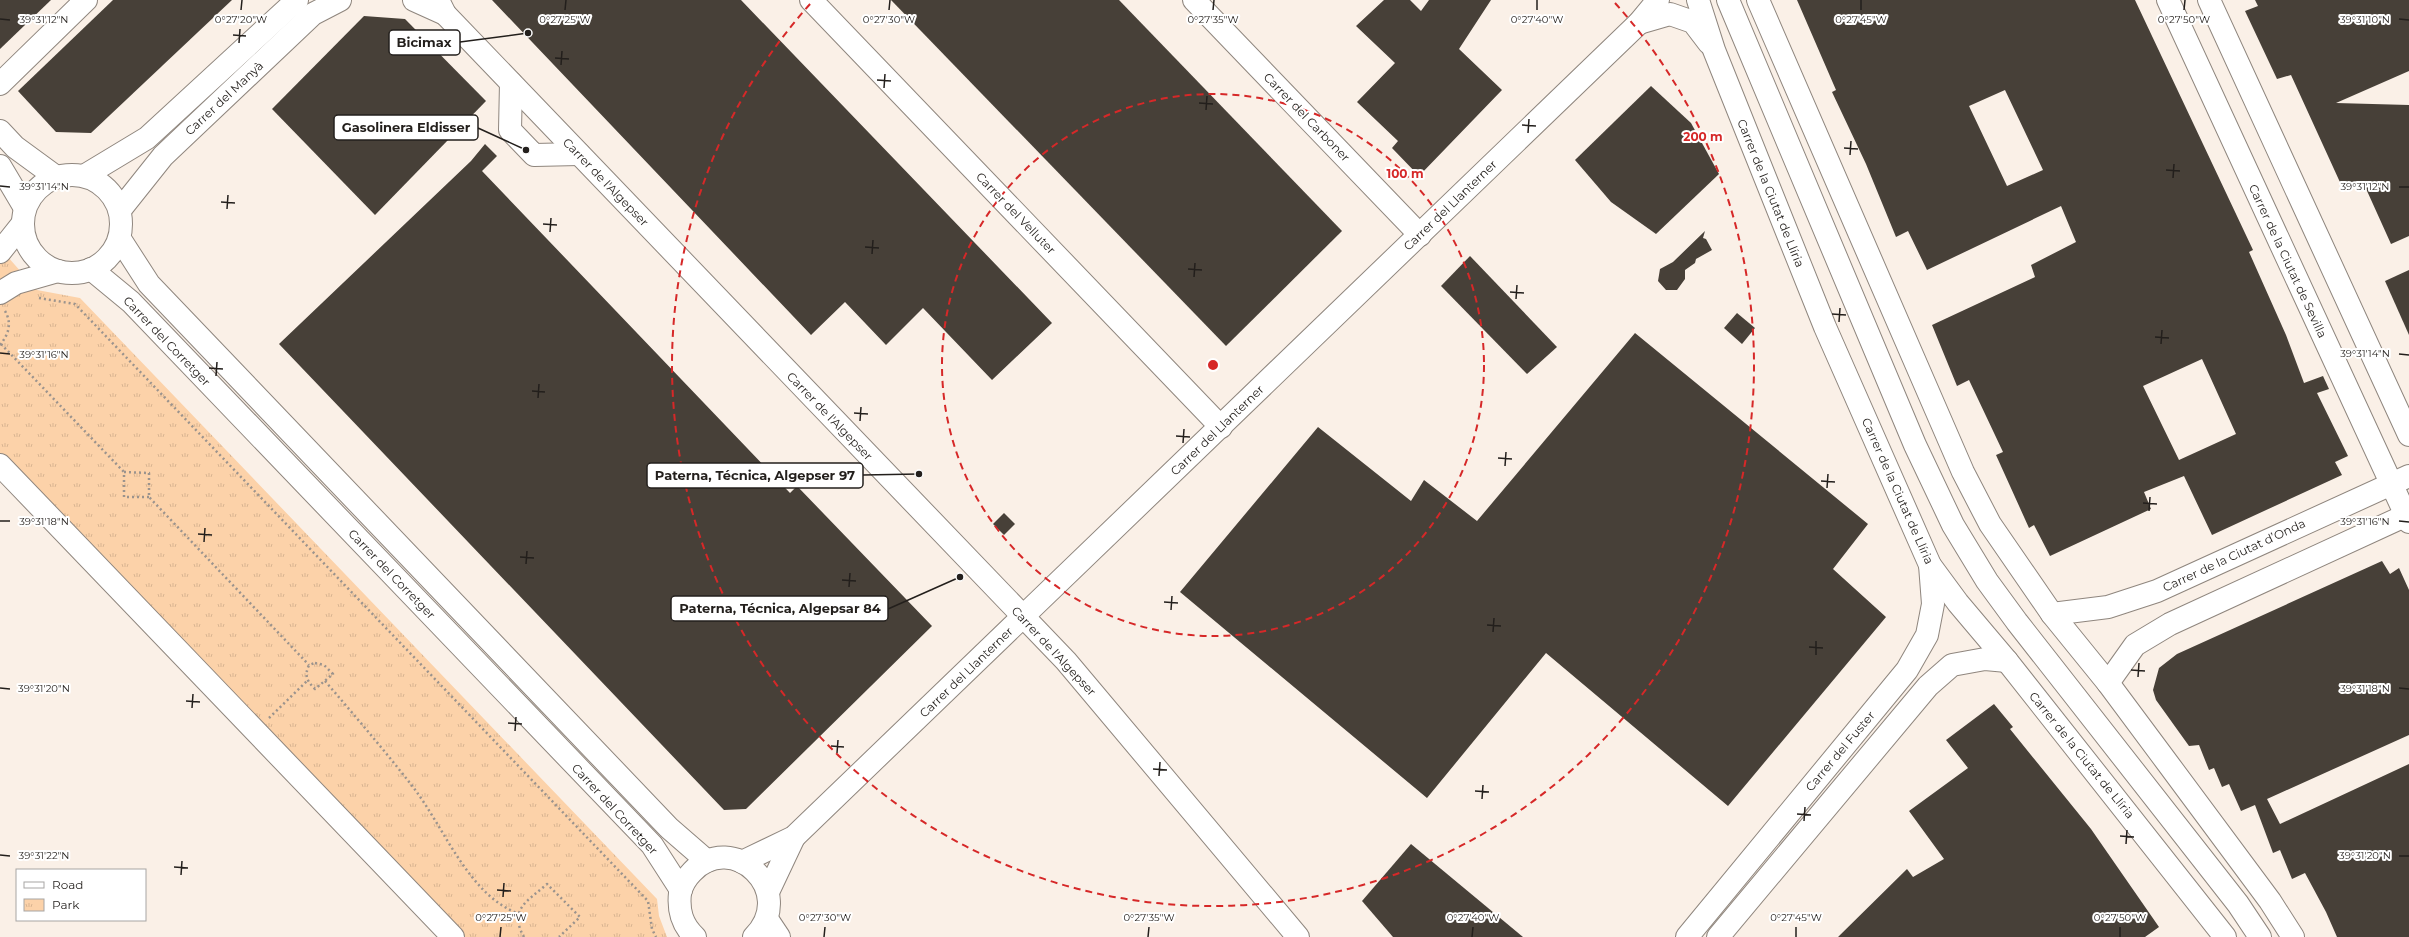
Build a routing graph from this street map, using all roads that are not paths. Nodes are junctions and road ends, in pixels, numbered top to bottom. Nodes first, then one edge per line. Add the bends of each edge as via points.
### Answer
1 (86, 0) edge
2 (297, 0) edge
3 (340, 0) edge
4 (414, 0) edge
5 (811, 0) edge
6 (1194, 0) edge
7 (1658, 0) edge
8 (1698, 0) edge
9 (1728, 0) edge
10 (1758, 0) edge
11 (2168, 0) edge
12 (2209, 0) edge
13 (441, 7) edge
14 (1639, 23) junction
15 (1714, 50) junction
16 (511, 83) junction
17 (0, 84) edge
18 (0, 131) edge
19 (579, 154) junction
20 (0, 166) edge
21 (84, 176) junction
22 (56, 177) junction
23 (120, 210) junction
24 (24, 216) junction
25 (1420, 235) junction
26 (120, 239) junction
27 (0, 252) edge
28 (91, 269) junction
29 (58, 271) junction
30 (7, 295) edge
31 (1220, 427) junction
32 (2409, 435) edge
33 (0, 465) edge
34 (2400, 480) edge
35 (2408, 517) edge
36 (1930, 564) junction
37 (2052, 614) junction
38 (1023, 617) junction
39 (2007, 662) junction
40 (2108, 683) junction
41 (794, 837) junction
42 (707, 861) junction
43 (742, 862) junction
44 (681, 890) junction
45 (768, 892) junction
46 (767, 919) junction
47 (453, 937) edge
48 (695, 937) edge
49 (754, 937) edge
50 (779, 937) edge
51 (1298, 937) edge
52 (1687, 937) edge
53 (1718, 937) edge
54 (2225, 937) edge
55 (2260, 937) edge
56 (2293, 937) edge

1 - 17 street
2 - 21 street, Carrer del Manyà via 147,138
3 - 23 street, Carrer del Manyà via 313,14 169,150
4 - 13 street
5 - 31 street, Carrer del Velluter
6 - 25 street, Carrer del Carboner
7 - 14 street, Carrer del Llanterner
8 - 15 street, Carrer de la Ciutat de Llíria
9 - 55 street via 1915,445 1953,525 1987,582 2238,904
10 - 37 street via 1963,472 1990,524
11 - 34 street, Carrer de la Ciutat de Sevilla
12 - 32 street
13 - 16 street, Carrer de l'Algepser
14 - 15 street, Carrer del Llanterner via 1670,14 1693,22
14 - 25 street, Carrer del Llanterner
15 - 36 street, Carrer de la Ciutat de Llíria via 1825,328
16 - 19 street, Carrer de l'Algepser
16 - 19 street via 510,130 534,155
18 - 22 street via 15,147
19 - 38 street, Carrer de l'Algepser
20 - 24 street
21 - 22 street via 70,174
21 - 23 street via 100,183 112,195
22 - 24 street via 43,184 32,195
23 - 26 street
24 - 27 street
24 - 29 street via 25,239 32,253 44,264
25 - 31 street, Carrer del Llanterner
26 - 28 street via 103,262
26 - 42 street, Carrer del Corretger via 148,284 669,828
28 - 29 street via 74,273
28 - 44 street, Carrer del Corretger via 131,302 652,846
29 - 30 street
31 - 38 street, Carrer del Llanterner
33 - 47 street
34 - 35 street, Carrer de la Ciutat de Sevilla
34 - 37 street, Carrer de la Ciutat d’Onda via 2157,591 2108,607
35 - 40 street via 2170,624 2135,645
36 - 39 street, Carrer de la Ciutat de Llíria via 1958,603
36 - 52 street, Carrer del Fuster via 1933,604 1927,635 1908,670
37 - 40 street
38 - 41 street, Carrer del Llanterner
38 - 51 street, Carrer de l'Algepser via 1066,661
39 - 53 street via 1985,659 1952,665 1928,686
39 - 54 street, Carrer de la Ciutat de Llíria
40 - 56 street via 2270,901
41 - 43 street, Carrer del Llanterner
41 - 45 street, Carrer del Llanterner
42 - 43 street via 718,858
42 - 44 street via 687,878
43 - 45 street via 758,874
44 - 48 street via 681,918
45 - 46 street
46 - 49 street
46 - 50 street

